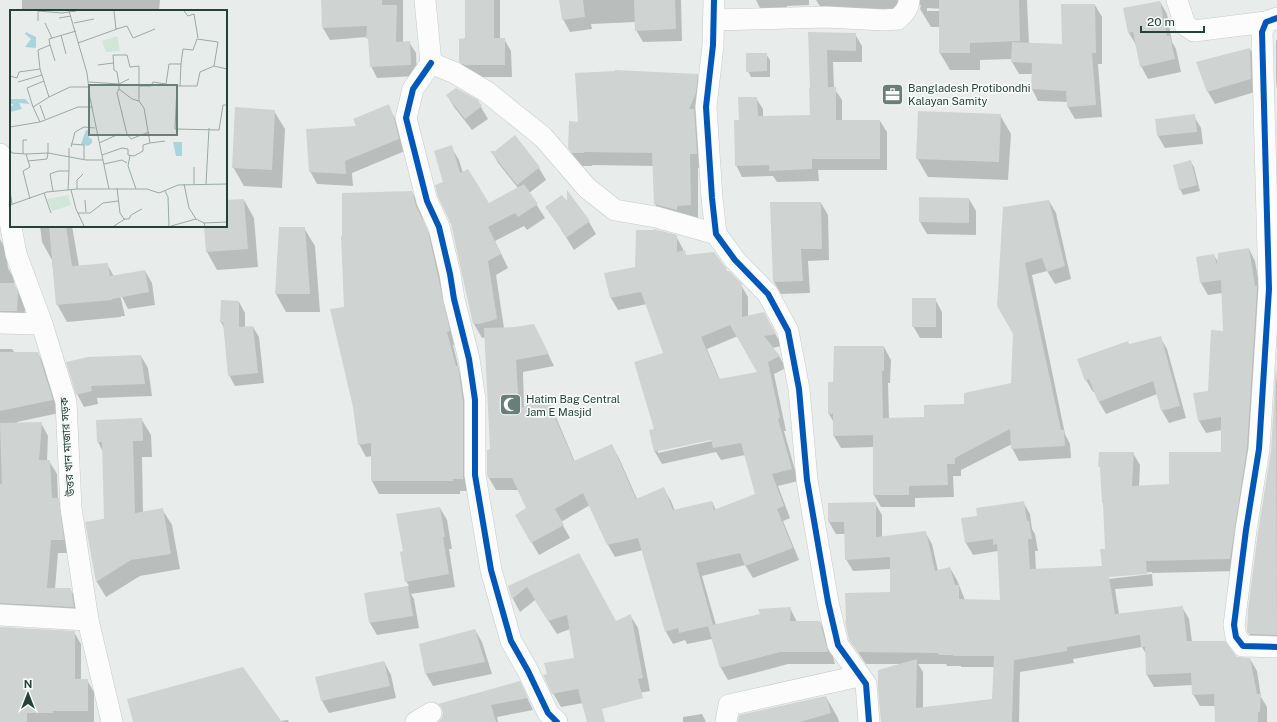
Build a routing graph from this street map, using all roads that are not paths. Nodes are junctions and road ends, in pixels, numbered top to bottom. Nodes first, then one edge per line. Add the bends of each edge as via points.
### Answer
1 (426, 0) edge
2 (909, 0) edge
3 (1177, 0) edge
4 (714, 10) edge
5 (1271, 20) edge
6 (431, 63) junction
7 (0, 154) edge
8 (10, 222) edge
9 (11, 227) edge
10 (716, 234) junction
11 (0, 323) edge
12 (42, 324) junction
13 (0, 616) edge
14 (88, 620) junction
15 (1277, 647) edge
16 (859, 676) junction
17 (112, 722) edge
18 (557, 722) edge
19 (726, 722) edge
20 (869, 722) edge

1 - 6 street
2 - 4 street via 905,12 898,19 884,20
3 - 5 street via 1185,25 1194,30
4 - 10 street via 706,108
5 - 15 street via 1262,32 1269,289 1259,449 1234,625 1236,637 1243,646
6 - 10 street via 455,73 487,92 543,137 587,188 615,210 656,217
6 - 18 street via 413,89 406,118 427,201 439,227 469,359 475,400 475,474 491,570 511,641 548,714
7 - 8 street, উত্তর খান মাজার সড়ক
9 - 12 street, উত্তর খান মাজার সড়ক via 16,254
10 - 16 street via 735,260 768,294 788,331 799,389 807,480 828,602 838,645
11 - 12 street
12 - 14 street, উত্তর খান মাজার সড়ক via 66,402 71,508
13 - 14 street
14 - 17 street, উত্তর খান মাজার সড়ক
16 - 19 street via 729,705
16 - 20 street via 866,684

